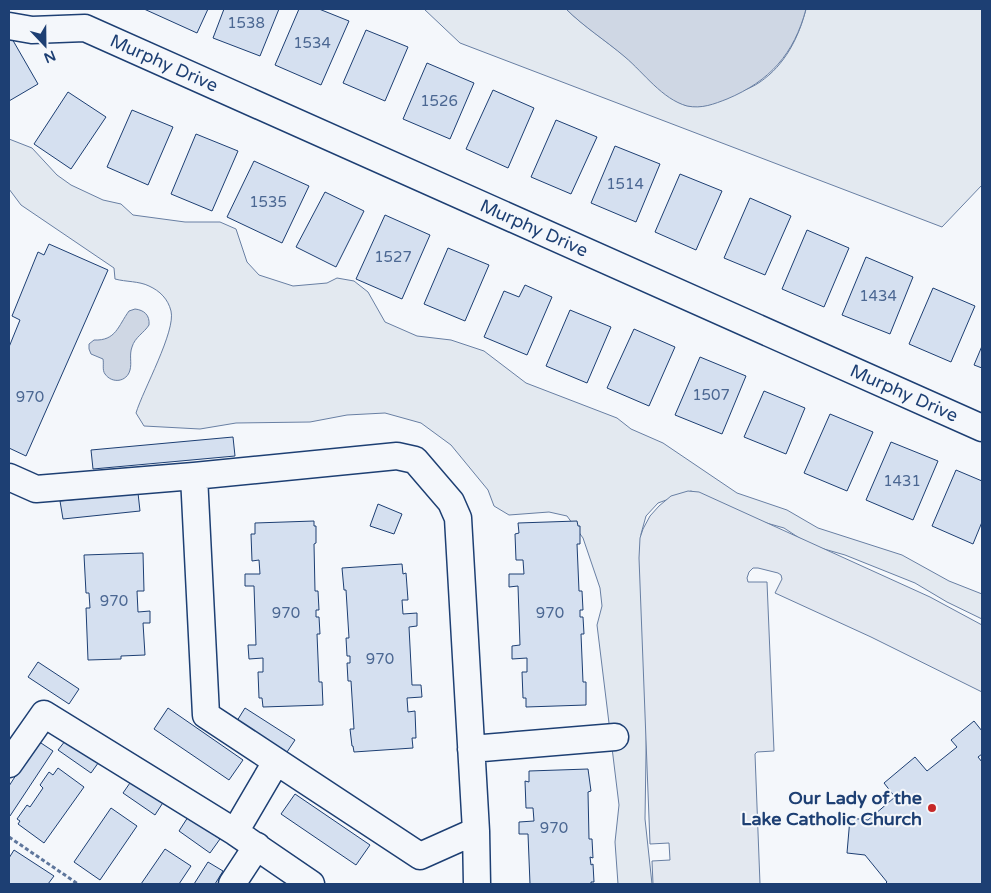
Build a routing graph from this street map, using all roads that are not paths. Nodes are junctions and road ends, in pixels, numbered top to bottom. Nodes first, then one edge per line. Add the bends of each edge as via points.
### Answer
1 (89, 18) edge
2 (9, 26) edge
3 (982, 428) edge
4 (194, 476) junction
5 (9, 477) edge
6 (615, 738) dead end
7 (471, 749) junction
8 (276, 762) junction
9 (9, 764) edge
10 (476, 831) junction
11 (235, 832) junction
12 (257, 846) junction
13 (232, 884) edge
14 (311, 884) edge
15 (477, 884) edge

1 - 2 street via 32,30
1 - 3 street, Murphy Drive
4 - 5 street via 36,489
4 - 7 street via 397,456 414,460 451,502 458,518
4 - 8 street via 206,715
6 - 7 street
7 - 10 street
8 - 10 street via 420,856
8 - 11 street
9 - 11 street via 44,714
10 - 15 street
11 - 12 street
12 - 13 street
12 - 14 street

